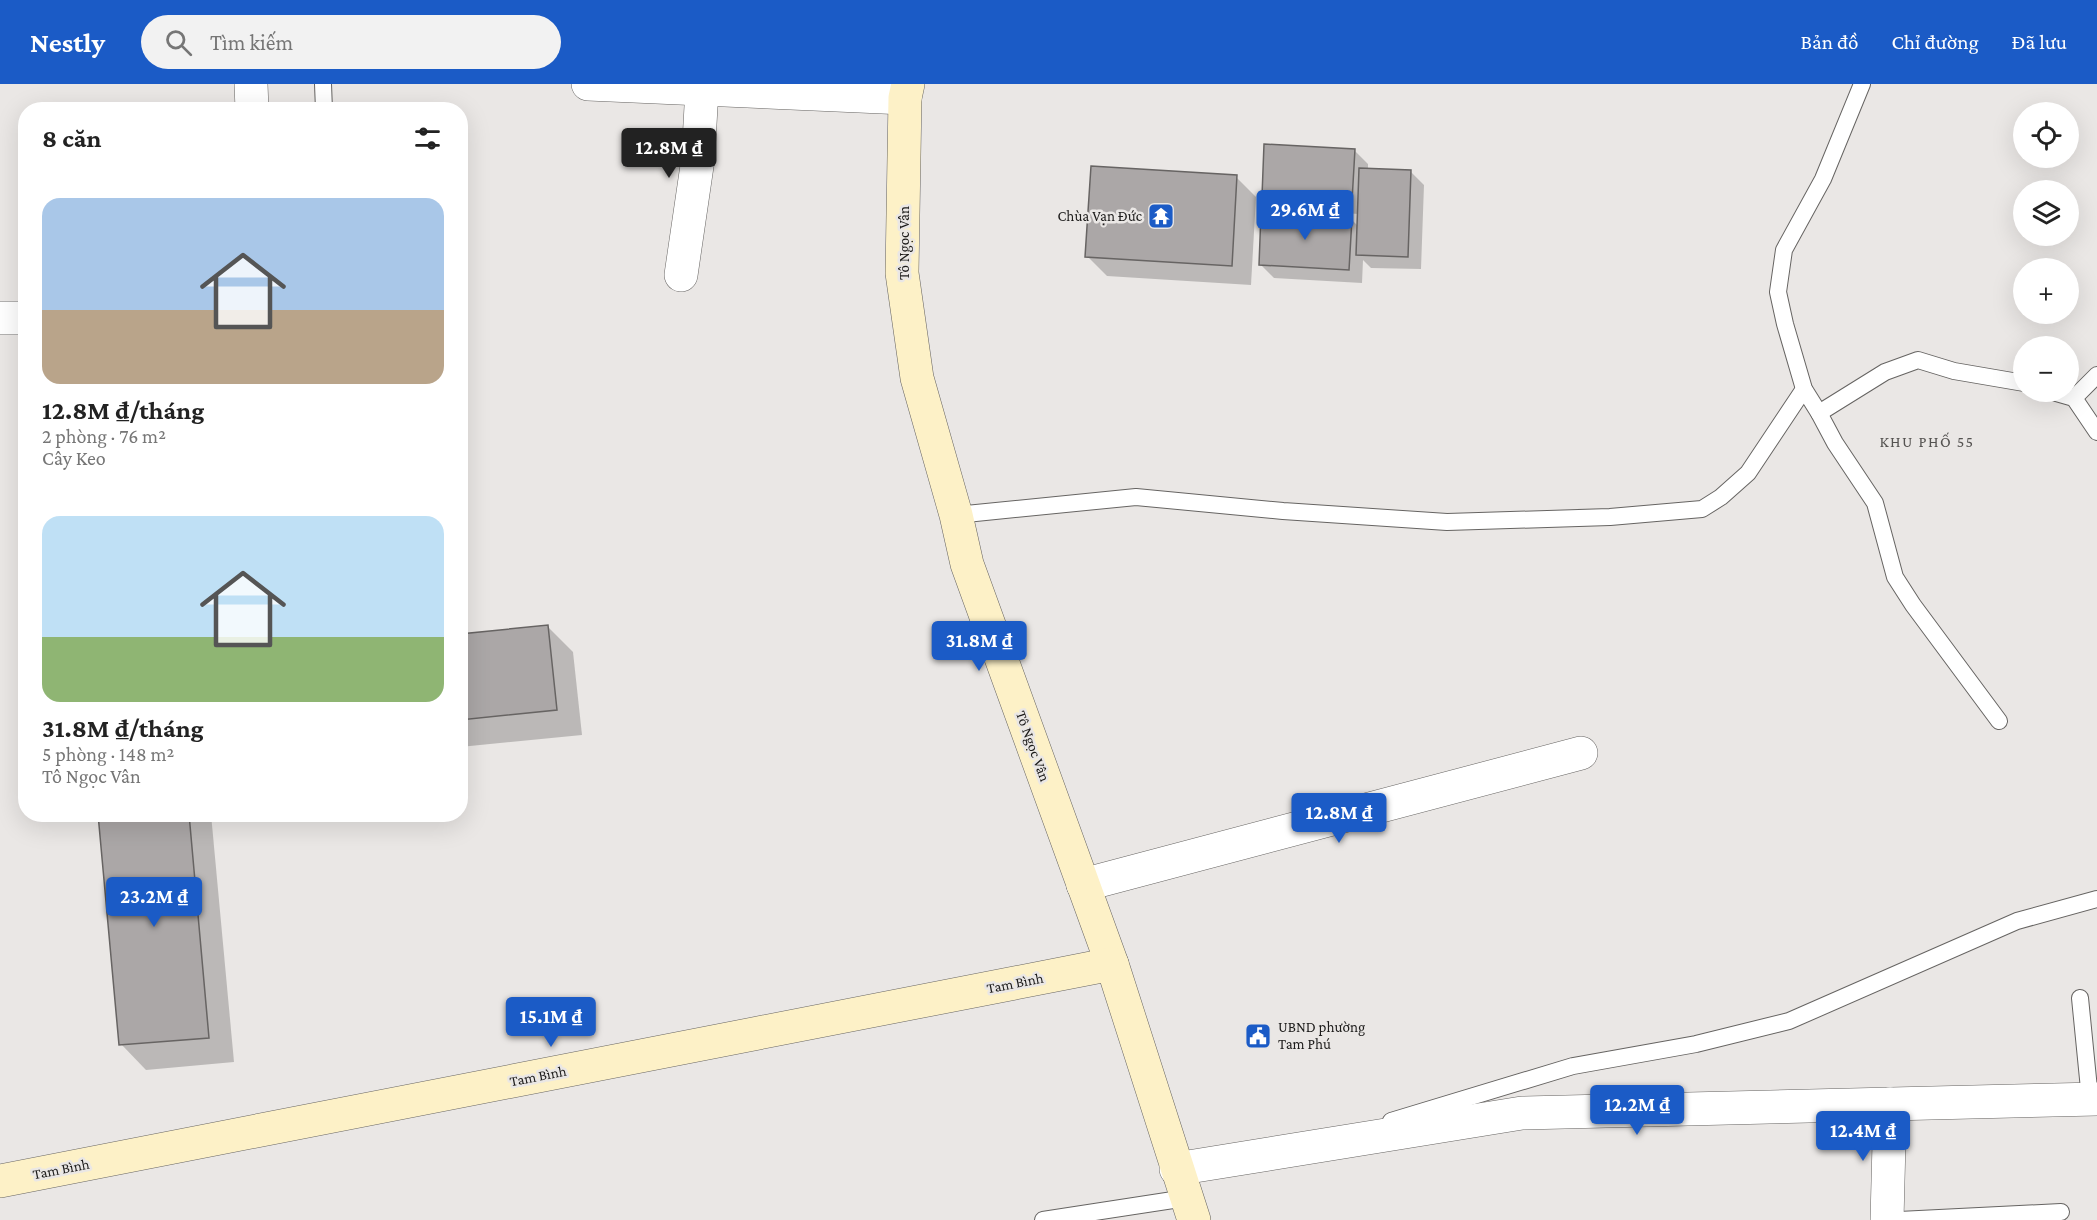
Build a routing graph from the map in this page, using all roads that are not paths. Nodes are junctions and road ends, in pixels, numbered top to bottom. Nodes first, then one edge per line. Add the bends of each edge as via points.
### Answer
1 (251, 84) edge
2 (323, 84) edge
3 (609, 84) edge
4 (1862, 84) edge
5 (778, 88) edge
6 (702, 89) junction
7 (907, 91) edge
8 (252, 102) edge
9 (324, 102) edge
10 (681, 274) dead end
11 (0, 318) edge
12 (18, 318) edge
13 (2097, 375) edge
14 (2013, 381) edge
15 (1804, 389) junction
16 (2079, 393) edge
17 (2077, 402) edge
18 (1820, 413) junction
19 (2097, 432) edge
20 (956, 515) junction
21 (1999, 721) dead end
22 (1581, 753) dead end
23 (1083, 885) junction
24 (2097, 899) edge
25 (1112, 964) junction
26 (2080, 998) dead end
27 (2093, 1099) edge
28 (1890, 1104) junction
29 (1351, 1140) junction
30 (0, 1181) edge
31 (1185, 1195) edge
32 (2061, 1212) dead end
33 (1042, 1220) edge
34 (1887, 1220) edge
35 (1899, 1220) edge

1 - 8 street
2 - 9 lane
3 - 6 street
4 - 15 lane via 1823,179 1784,250 1778,292
5 - 6 street
5 - 7 street
6 - 10 street via 698,159
7 - 20 main road, Tô Ngọc Vân via 902,273 917,378
11 - 12 street
13 - 16 lane
14 - 18 lane via 1918,360 1885,372
15 - 18 lane
15 - 20 lane via 1748,473 1702,509 1447,522 1136,497
17 - 19 lane
18 - 21 lane via 1875,503 1895,577
20 - 23 main road, Tô Ngọc Vân via 967,564
22 - 23 street
23 - 25 main road, Tô Ngọc Vân
24 - 29 lane via 2017,921 1789,1021 1696,1044 1573,1066 1398,1118
25 - 30 main road, Tam Bình
25 - 31 main road, Tô Ngọc Vân
26 - 27 lane
27 - 28 street
28 - 29 street via 1522,1113
28 - 34 street
29 - 31 street
31 - 33 lane
32 - 35 lane

